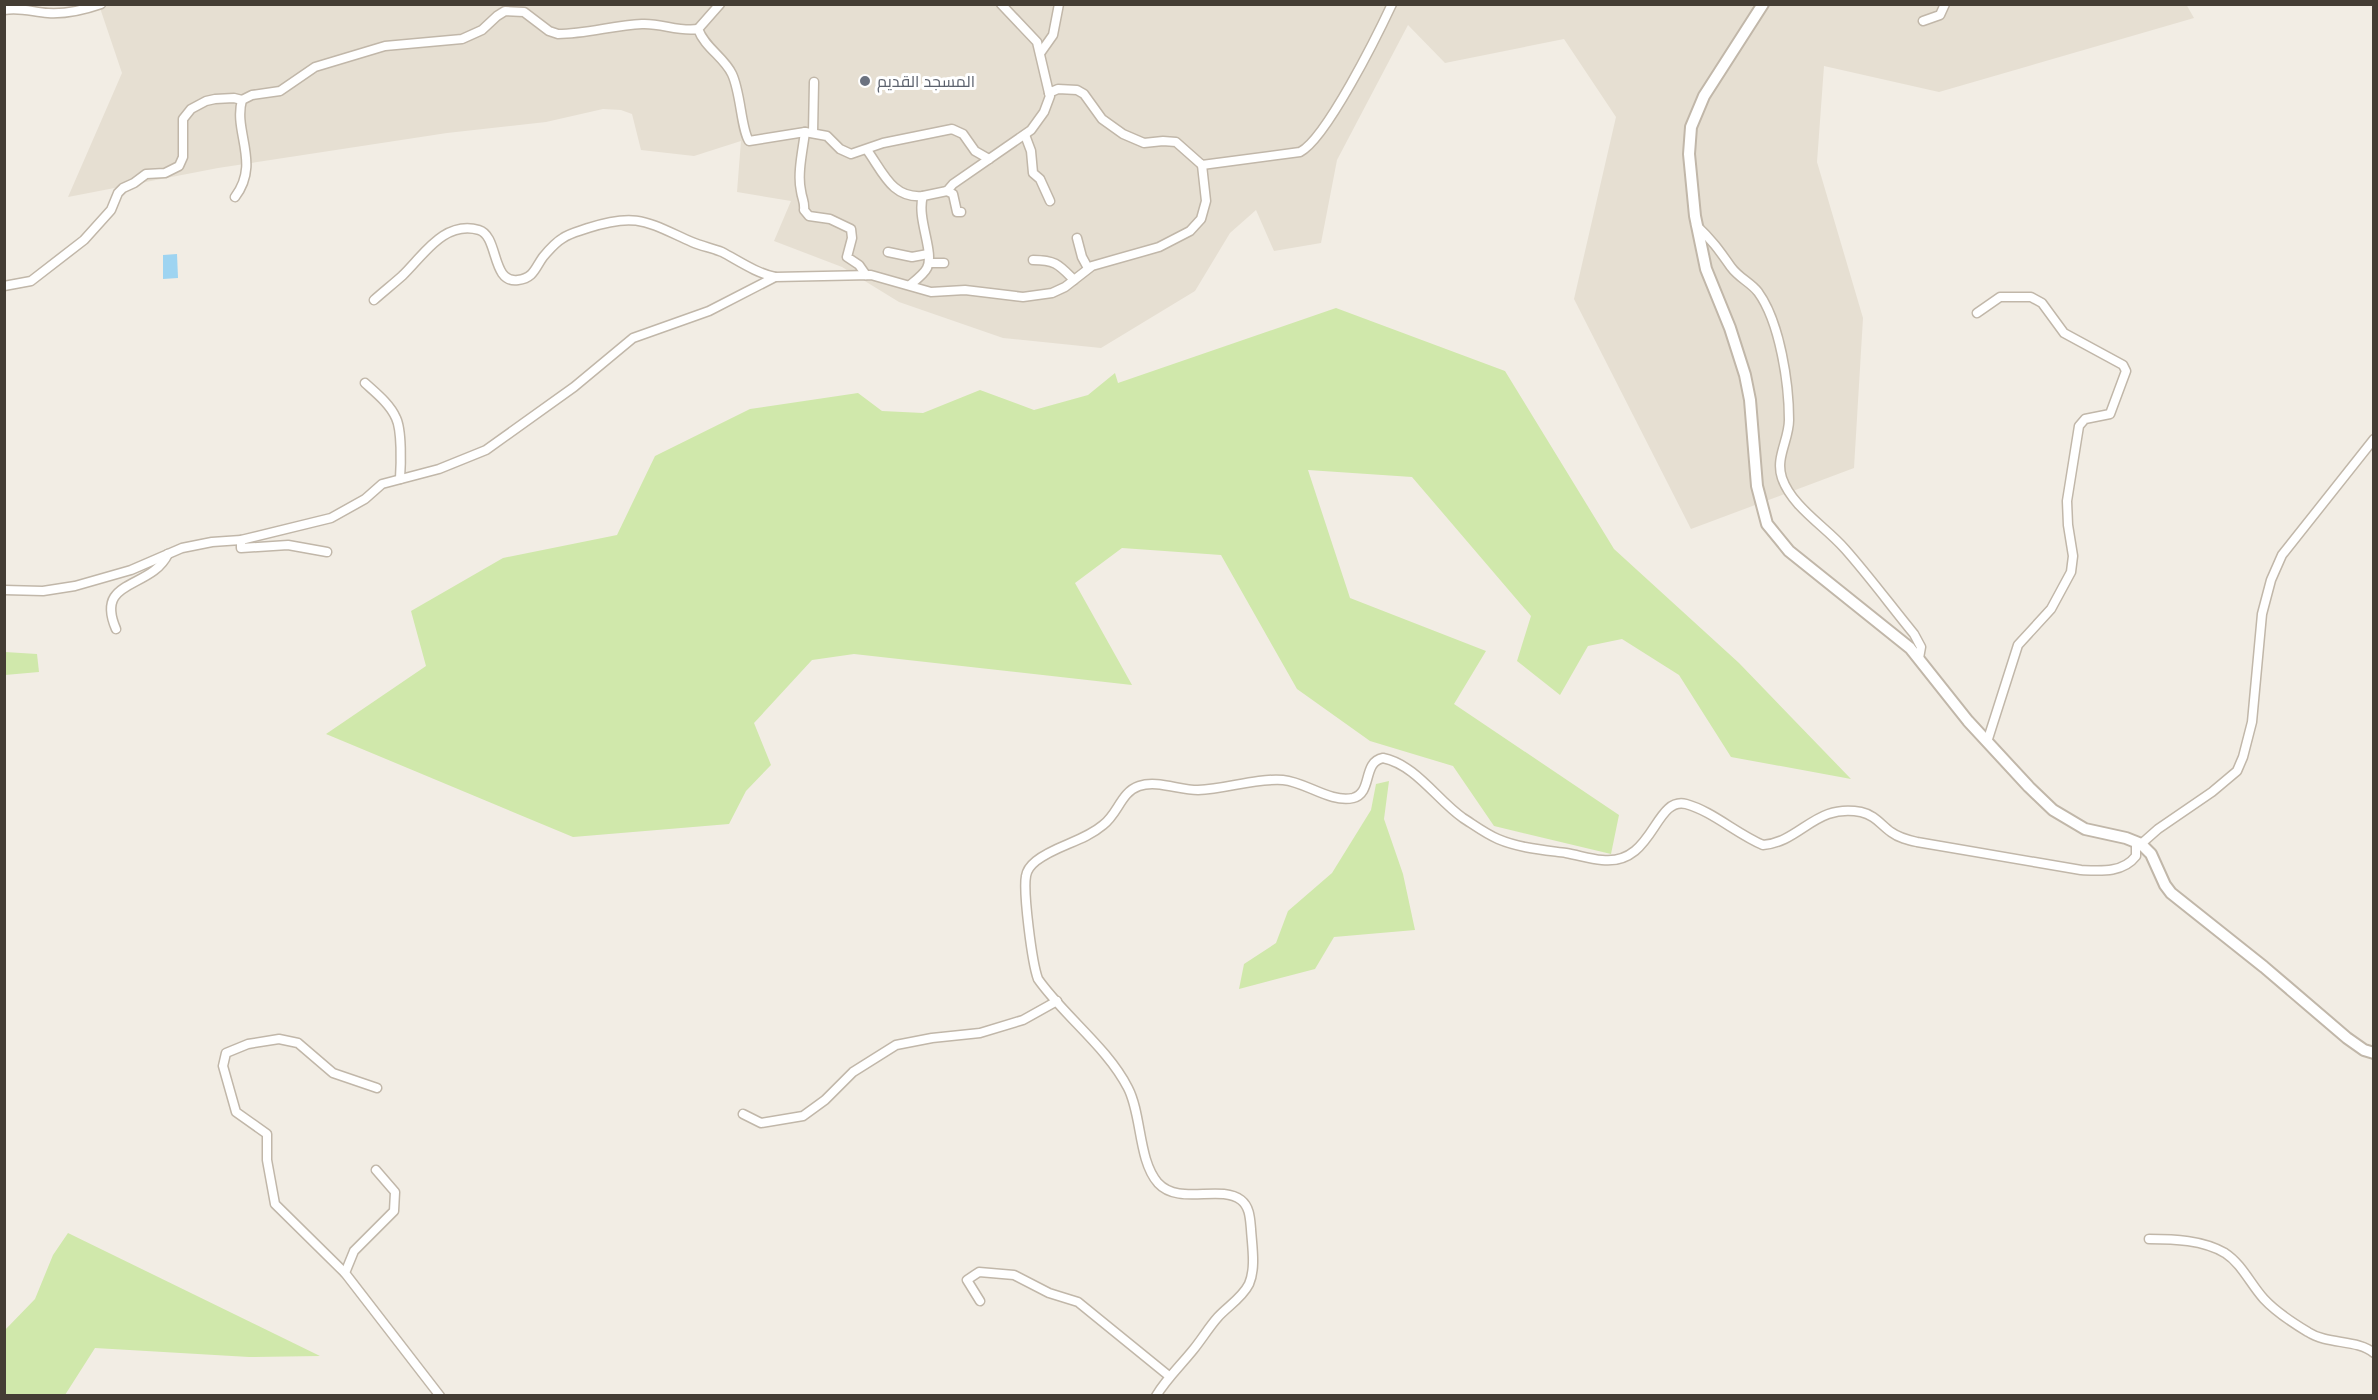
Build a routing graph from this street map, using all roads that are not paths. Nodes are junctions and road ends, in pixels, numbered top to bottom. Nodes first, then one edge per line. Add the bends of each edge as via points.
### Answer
1 (101, 4) edge
2 (720, 4) edge
3 (1001, 4) edge
4 (1059, 4) edge
5 (1392, 4) edge
6 (1763, 4) edge
7 (1945, 4) edge
8 (4, 10) edge
9 (1923, 21) dead end
10 (698, 29) junction
11 (1041, 52) junction
12 (814, 82) dead end
13 (1049, 93) junction
14 (242, 100) junction
15 (809, 132) junction
16 (1025, 135) junction
17 (867, 150) junction
18 (989, 159) junction
19 (1202, 165) junction
20 (947, 191) junction
21 (923, 196) junction
22 (236, 197) dead end
23 (1050, 201) dead end
24 (961, 212) dead end
25 (1696, 225) junction
26 (1077, 238) dead end
27 (888, 252) dead end
28 (928, 259) junction
29 (1033, 260) dead end
30 (944, 263) dead end
31 (1088, 268) junction
32 (866, 275) junction
33 (775, 277) junction
34 (1074, 280) junction
35 (910, 285) junction
36 (4, 286) edge
37 (374, 300) dead end
38 (1977, 313) dead end
39 (364, 383) dead end
40 (2373, 439) edge
41 (400, 479) junction
42 (241, 540) junction
43 (327, 552) dead end
44 (168, 554) junction
45 (4, 590) edge
46 (116, 630) dead end
47 (1919, 658) junction
48 (1987, 742) junction
49 (2139, 843) junction
50 (1057, 1001) junction
51 (2373, 1053) edge
52 (377, 1088) dead end
53 (743, 1114) dead end
54 (376, 1170) dead end
55 (2149, 1239) dead end
56 (345, 1273) junction
57 (981, 1301) dead end
58 (2373, 1353) edge
59 (1169, 1376) junction
60 (440, 1395) edge
61 (1156, 1395) edge

1 - 8 street via 54,13
2 - 10 street
3 - 11 street via 1037,42
4 - 11 street via 1053,35
5 - 19 street via 1310,146 1300,152
6 - 25 street via 1704,96 1691,127 1689,154
7 - 9 street via 1940,15
10 - 14 street via 641,24 558,34 524,12 509,10 462,39 385,46 315,67 280,91
10 - 15 street via 731,72 749,141
11 - 13 street
12 - 15 street
13 - 16 street via 1044,112
13 - 19 street via 1058,89 1077,90 1102,119 1123,134 1144,143 1176,142
14 - 22 street via 246,175
14 - 36 street via 216,99 191,109 183,119 183,157 179,166 165,173 146,174 123,188 113,207 84,240 31,281
15 - 17 street via 826,136 846,153
15 - 32 street via 801,159 804,210 809,216 830,219 851,229 848,257
16 - 18 street
16 - 23 street via 1033,173 1040,178
17 - 18 street via 952,129 963,134 975,151
17 - 21 street via 896,191
18 - 20 street
19 - 31 street via 1206,201 1201,219 1190,231 1159,248
20 - 21 street
20 - 24 street via 951,191 957,212
21 - 28 street via 920,207
25 - 47 street via 1706,269 1745,375 1758,493 1767,524 1789,551 1901,639
25 - 47 street via 1716,244 1738,275 1757,291 1774,327 1788,401 1788,427 1779,461 1784,484 1846,550 1914,634 1921,647
26 - 31 street
27 - 28 street
28 - 30 street
28 - 35 street via 924,272
29 - 34 street via 1056,262
31 - 34 street
32 - 33 street
32 - 35 street
33 - 37 street via 762,275 719,251 636,219 613,221 564,237 543,257 537,269 516,281 502,272 488,238 480,230 455,229 436,241
33 - 41 street via 709,311 633,338 569,392 486,450 439,470
34 - 35 street via 1052,293 1023,297 965,290 931,292
38 - 48 street via 2000,297 2027,296 2045,306 2064,333 2123,365 2126,371 2110,414 2080,423 2067,501 2071,572 2051,609 2018,645
39 - 41 street via 395,416
40 - 49 street via 2282,555 2271,580 2262,614 2252,722 2237,771
41 - 42 street via 382,484 331,519
42 - 43 street via 241,548 288,545
42 - 44 street via 201,543
44 - 45 street via 75,586 43,591
44 - 46 street via 154,571 115,595 110,619
47 - 48 street
48 - 49 street via 2029,788 2067,820 2085,829
49 - 50 street via 2132,861 2117,868 2069,869 1917,842 1893,834 1866,813 1836,811 1763,845 1681,803 1665,811 1636,852 1607,861 1499,839 1461,816 1400,764 1383,758 1371,765 1362,793 1353,798 1338,798 1283,780 1198,790 1146,784 1128,792 1102,826 1081,840 1045,854 1026,873 1036,972
49 - 51 street via 2151,854 2171,893 2347,1038
50 - 53 street via 1023,1020 980,1033 897,1045 853,1072 804,1116 761,1123
50 - 59 street via 1116,1069 1129,1090 1149,1167 1159,1184 1173,1191 1230,1196 1242,1201 1248,1211 1252,1245 1249,1283
52 - 56 street via 333,1073 298,1043 279,1039 248,1044 226,1053 223,1066 236,1112 267,1134 275,1204
54 - 56 street via 395,1192 394,1211 354,1251
55 - 58 street via 2180,1240 2225,1253 2264,1299 2307,1332 2337,1343 2362,1346
56 - 60 street
57 - 59 street via 967,1280 979,1272 1014,1275 1078,1302
59 - 61 street

